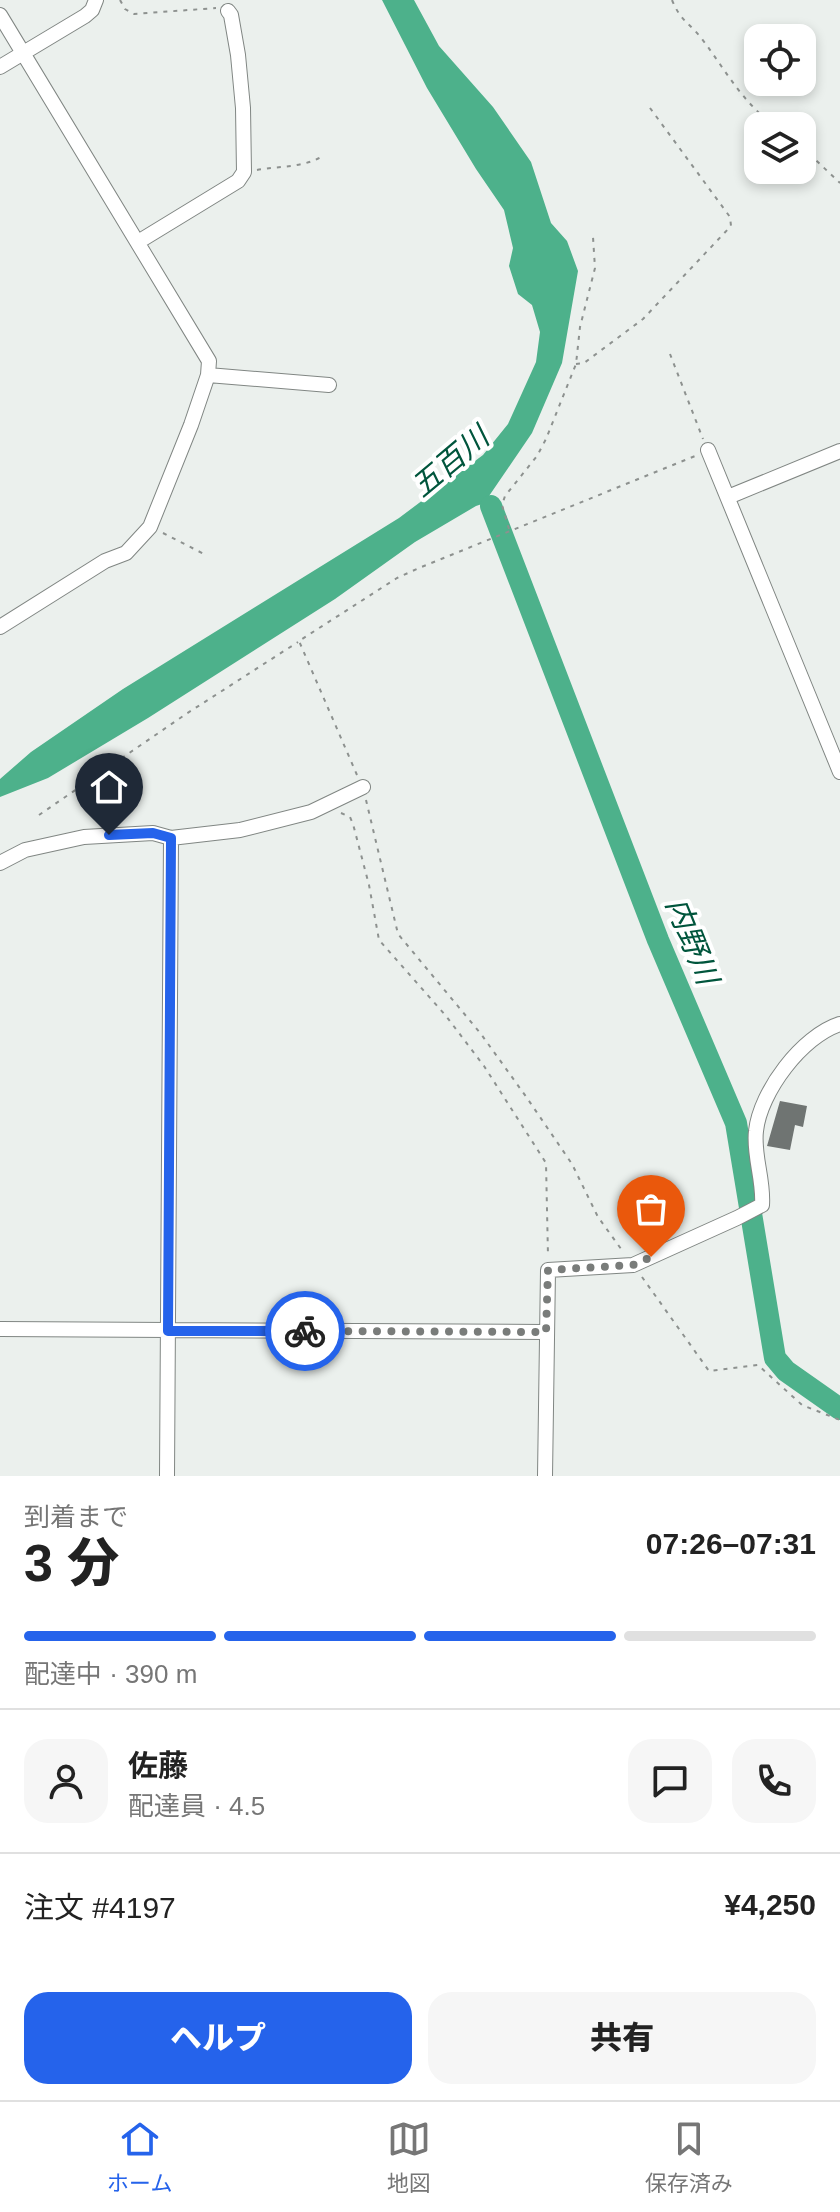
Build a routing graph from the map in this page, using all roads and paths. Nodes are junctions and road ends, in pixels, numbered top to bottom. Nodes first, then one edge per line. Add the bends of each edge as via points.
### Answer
1 (96, 0) edge
2 (120, 0) edge
3 (672, 0) edge
4 (228, 11) joint
5 (0, 15) edge
6 (23, 53) junction
7 (0, 67) edge
8 (650, 108) dead end
9 (760, 112) edge
10 (321, 157) dead end
11 (816, 160) edge
12 (244, 172) junction
13 (840, 183) edge
14 (593, 237) dead end
15 (138, 242) junction
16 (670, 354) dead end
17 (576, 364) junction
18 (208, 375) junction
19 (329, 385) dead end
20 (708, 450) junction
21 (840, 451) edge
22 (728, 497) junction
23 (150, 527) junction
24 (510, 531) junction
25 (204, 554) dead end
26 (0, 627) edge
27 (299, 641) junction
28 (840, 772) edge
29 (363, 787) junction
30 (340, 813) dead end
31 (39, 815) dead end
32 (171, 838) junction
33 (0, 863) edge
34 (840, 1024) edge
35 (633, 1265) junction
36 (548, 1270) junction
37 (0, 1329) edge
38 (168, 1331) junction
39 (546, 1332) junction
40 (840, 1420) edge
41 (167, 1476) edge
42 (545, 1476) edge

1 - 6 street via 85,16
2 - 4 path via 134,14
3 - 9 path via 741,95
4 - 12 street via 238,55
5 - 6 street
6 - 7 street
6 - 15 street
8 - 17 path via 730,217 731,226 643,319
10 - 12 path
11 - 13 path
12 - 15 street via 238,181
14 - 17 path via 595,268
15 - 18 street via 209,361
16 - 20 path
17 - 24 path via 537,456 505,496 502,505
18 - 19 street
18 - 23 street
20 - 22 street
20 - 24 path
21 - 22 street
22 - 28 street
23 - 25 path
23 - 26 street via 126,553
24 - 27 path via 397,578
27 - 29 path
27 - 31 path
29 - 32 street via 283,820
29 - 35 path via 398,934 527,1098
30 - 36 path via 353,824 379,940 484,1066 546,1163
32 - 33 street via 153,833 84,837 25,850
32 - 38 street
34 - 35 street via 787,1064 761,1113 756,1139 762,1205
35 - 36 street
35 - 40 path via 709,1371 758,1365 802,1405
36 - 39 street
37 - 38 street
38 - 39 street
38 - 41 street
39 - 42 street

